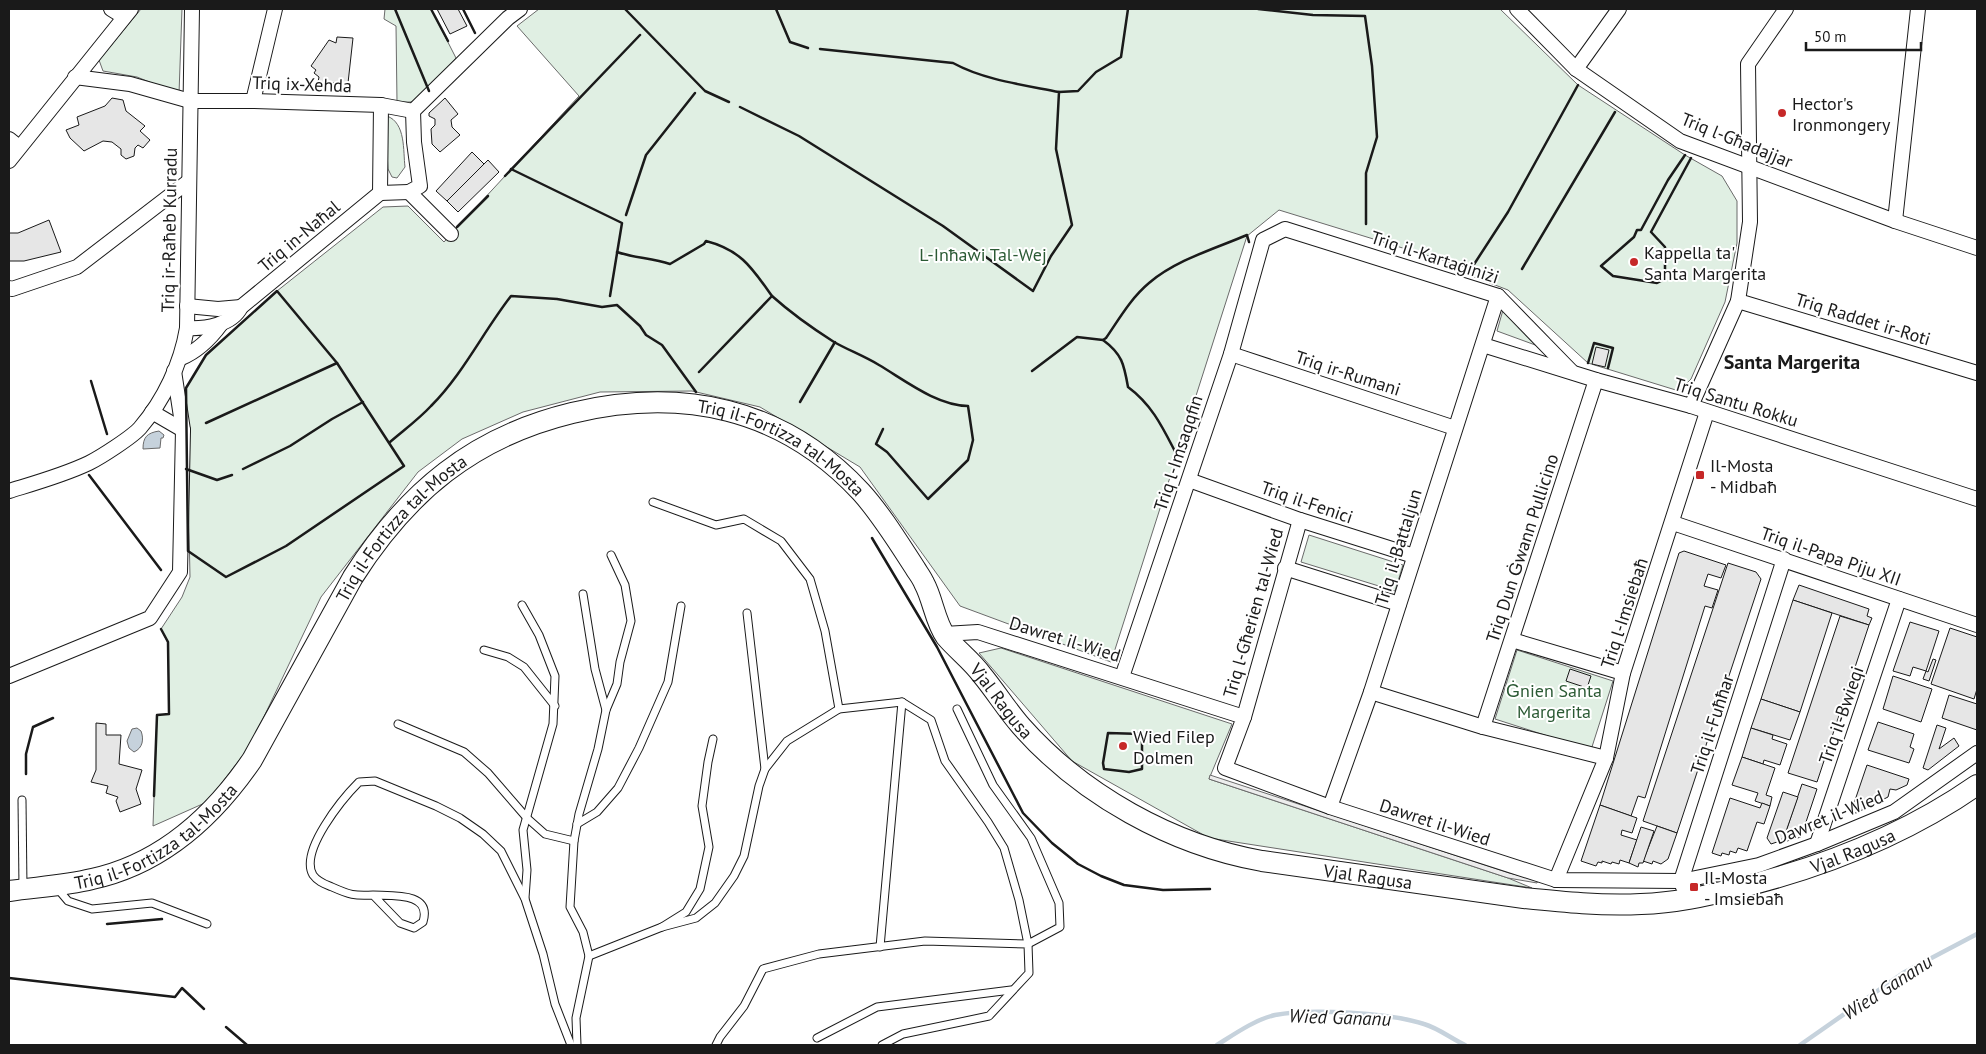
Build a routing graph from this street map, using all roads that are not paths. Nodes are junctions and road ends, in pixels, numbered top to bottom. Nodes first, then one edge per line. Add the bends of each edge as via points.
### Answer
1 (111, 9) edge
2 (192, 9) edge
3 (275, 9) edge
4 (520, 9) edge
5 (1516, 9) edge
6 (1619, 9) edge
7 (1786, 9) edge
8 (1918, 9) edge
9 (128, 13) edge
10 (1576, 69) junction
11 (75, 77) junction
12 (190, 101) junction
13 (253, 101) junction
14 (381, 105) junction
15 (413, 111) junction
16 (14, 143) edge
17 (9, 161) edge
18 (1749, 166) junction
19 (189, 181) junction
20 (409, 192) junction
21 (380, 193) junction
22 (1895, 220) junction
23 (451, 234) dead end
24 (1263, 240) joint
25 (1977, 248) edge
26 (9, 288) edge
27 (1498, 296) junction
28 (1738, 300) junction
29 (187, 306) junction
30 (241, 308) junction
31 (221, 324) junction
32 (187, 328) junction
33 (1483, 345) junction
34 (1230, 354) junction
35 (181, 358) junction
36 (174, 371) junction
37 (1571, 372) junction
38 (1977, 373) edge
39 (1596, 380) junction
40 (1691, 406) junction
41 (152, 412) junction
42 (1707, 412) junction
43 (1455, 428) junction
44 (183, 430) junction
45 (1189, 480) junction
46 (9, 491) edge
47 (1977, 499) edge
48 (653, 502) dead end
49 (1300, 520) junction
50 (1673, 522) junction
51 (884, 523) joint
52 (611, 555) dead end
53 (1414, 556) junction
54 (1784, 559) junction
55 (1284, 568) junction
56 (583, 594) dead end
57 (1899, 599) junction
58 (1400, 604) junction
59 (522, 605) dead end
60 (681, 606) dead end
61 (747, 613) dead end
62 (1977, 625) edge
63 (944, 634) junction
64 (1512, 640) junction
65 (484, 650) dead end
66 (1623, 673) junction
67 (9, 676) edge
68 (1122, 676) junction
69 (1371, 692) junction
70 (902, 702) junction
71 (555, 706) junction
72 (839, 709) junction
73 (957, 709) dead end
74 (606, 710) junction
75 (1244, 717) junction
76 (398, 724) dead end
77 (1483, 727) junction
78 (713, 739) dead end
79 (1977, 753) edge
80 (1606, 758) junction
81 (765, 769) junction
82 (1977, 785) edge
83 (22, 800) dead end
84 (1330, 807) junction
85 (527, 818) junction
86 (577, 824) junction
87 (574, 841) junction
88 (1818, 844) junction
89 (1556, 880) junction
90 (1681, 881) junction
91 (56, 886) junction
92 (16, 890) edge
93 (374, 894) junction
94 (525, 899) junction
95 (1686, 900) junction
96 (207, 924) dead end
97 (662, 927) junction
98 (1028, 944) junction
99 (880, 947) junction
100 (589, 956) junction
101 (1011, 990) junction
102 (817, 1038) dead end
103 (571, 1045) edge
104 (577, 1045) edge
105 (716, 1045) edge
106 (882, 1045) edge

1 - 9 street
2 - 12 street, Triq ir-Raħeb Kurradu
3 - 13 street
4 - 15 street
5 - 10 street, Triq l-Għadajjar
6 - 10 street
7 - 18 street via 1748,64
8 - 22 street
9 - 11 street
10 - 18 street, Triq l-Għadajjar via 1680,141
11 - 12 street via 130,84
11 - 16 street
12 - 13 street, Triq ix-Xehda
12 - 19 street, Triq ir-Raħeb Kurradu
13 - 14 street, Triq ix-Xehda
14 - 15 street, Triq ix-Xehda
14 - 21 street
15 - 20 street via 420,186
16 - 17 street
18 - 22 street, Triq l-Għadajjar
18 - 28 street via 1750,222
19 - 26 street via 77,267
19 - 29 street, Triq ir-Raħeb Kurradu
20 - 21 street
20 - 23 street
21 - 30 street, Triq in-Naħal
22 - 25 street, Triq l-Għadajjar
24 - 27 street, Triq il-Kartaġiniżi via 1285,229
24 - 34 street, Triq l-Imsaqqfin
27 - 33 street, Triq il-Battaljun
27 - 37 street, Triq il-Kartaġiniżi
28 - 38 street, Triq Raddet ir-Roti
28 - 40 street
29 - 30 street
29 - 32 street, Triq ir-Raħeb Kurradu
30 - 31 street, Triq in-Naħal
31 - 32 street
31 - 35 street, Triq in-Naħal via 213,336 193,353
32 - 35 street, Triq ir-Raħeb Kurradu
33 - 37 street, Triq Santu Rokku
33 - 43 street, Triq il-Battaljun
34 - 43 street, Triq ir-Rumani
34 - 45 street, Triq l-Imsaqqfin
35 - 36 street
36 - 41 street
36 - 44 street
37 - 39 street, Triq Santu Rokku
39 - 40 street, Triq Santu Rokku
39 - 64 street, Triq Dun Ġwann Pullicino
40 - 42 street, Triq Santu Rokku
41 - 44 street
41 - 46 street via 139,430 89,463
42 - 47 street, Triq Santu Rokku
42 - 50 street, Triq l-Imsiebaħ
43 - 53 street, Triq il-Battaljun
44 - 67 street via 180,572 150,618
45 - 49 street, Triq il-Fenici
45 - 68 street, Triq l-Imsaqqfin
48 - 72 lane via 716,525 744,518 781,541 810,579 825,631
49 - 53 street, Triq il-Fenici
49 - 55 street, Triq l-Għerien tal-Wied
50 - 54 street, Triq il-Papa Piju XII
50 - 66 street, Triq l-Imsiebaħ
51 - 63 main road, Vjal Ragusa via 924,583
51 - 91 main road, Triq il-Fortizza tal-Mosta via 861,492 803,444 770,424 708,405 673,402 592,408 509,434 437,478 412,500 370,550 252,760 212,810 155,856 112,874
52 - 74 lane via 625,586 631,621 618,684
53 - 58 street, Triq il-Battaljun
54 - 57 street, Triq il-Papa Piju XII
54 - 90 street, Triq il-Fuħħar
55 - 58 street
55 - 75 street, Triq l-Għerien tal-Wied
56 - 74 lane via 593,659
57 - 62 street, Triq il-Papa Piju XII
57 - 88 street, Triq il-Bwieqi
58 - 69 street, Triq il-Battaljun
59 - 71 lane via 539,635 555,676
60 - 86 lane via 668,682 639,748 618,788 597,812
61 - 81 lane
63 - 68 street, Dawret il-Wied via 978,632
63 - 95 main road, Vjal Ragusa via 981,673 1023,728 1050,755 1130,812 1194,843 1262,861 1524,898 1596,904
64 - 66 street
64 - 77 street, Triq Dun Ġwann Pullicino
65 - 71 lane via 508,657 524,667
66 - 80 street, Triq l-Imsiebaħ
68 - 75 street, Dawret il-Wied
69 - 77 street
69 - 84 street, Triq il-Battaljun
70 - 72 lane
70 - 98 lane via 931,720 945,762 1004,848
70 - 99 lane
71 - 85 lane
72 - 81 lane via 787,741
73 - 98 lane via 993,785 1031,838 1059,903 1060,927
74 - 86 lane
75 - 84 street, Dawret il-Wied via 1225,768
76 - 85 lane via 464,752
77 - 80 street
78 - 97 lane via 702,806 710,847 700,889 686,912
79 - 88 street, Dawret il-Wied via 1894,812
80 - 89 street, Triq l-Imsiebaħ
81 - 97 lane via 744,856 734,876 715,903 696,918
82 - 95 main road, Vjal Ragusa via 1921,821 1875,843 1767,881
83 - 92 lane
84 - 89 street, Dawret il-Wied
85 - 87 lane via 545,834
85 - 94 lane via 523,830 527,870
86 - 87 lane
87 - 100 lane via 570,907 583,932
88 - 90 street, Dawret il-Wied via 1759,865
89 - 90 street, Dawret il-Wied
90 - 95 street
91 - 92 main road, Triq il-Fortizza tal-Mosta
91 - 96 lane via 68,902 92,909 152,903
93 - 93 lane via 400,923 414,928 423,922 426,913 422,904 411,897
93 - 94 lane via 352,896 320,882 312,873 311,853 321,831 347,794 359,782 375,780 460,818 483,834 501,851
94 - 103 lane via 555,1004
97 - 100 lane
98 - 99 lane via 925,941
98 - 101 lane via 1029,973
99 - 105 lane via 819,954 763,969 744,1006
100 - 104 lane via 576,1018
101 - 102 lane via 877,1007
101 - 106 lane via 989,1016 903,1034

